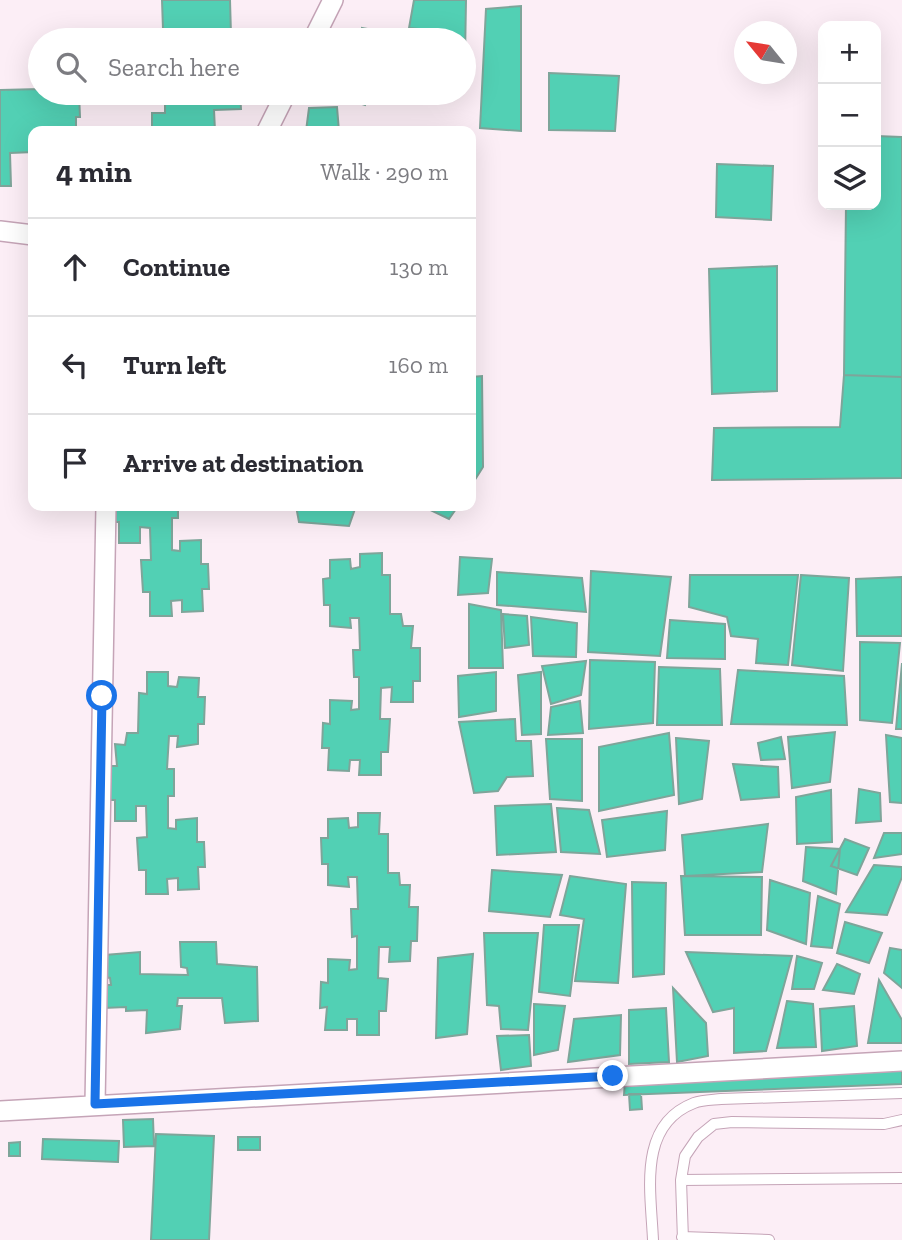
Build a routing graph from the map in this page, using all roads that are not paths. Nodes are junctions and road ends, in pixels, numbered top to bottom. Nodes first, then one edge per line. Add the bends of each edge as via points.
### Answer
1 (333, 0) edge
2 (319, 28) edge
3 (280, 105) edge
4 (270, 126) edge
5 (0, 231) edge
6 (28, 234) edge
7 (106, 511) edge
8 (902, 1060) edge
9 (902, 1093) edge
10 (95, 1104) junction
11 (0, 1111) edge
12 (902, 1121) edge
13 (902, 1178) edge
14 (681, 1180) junction
15 (682, 1239) edge
16 (653, 1240) edge
17 (769, 1240) edge

1 - 2 street
3 - 4 street
5 - 6 street
7 - 10 street
8 - 10 street
9 - 16 lane via 721,1099 695,1103 675,1113 656,1136 650,1160
10 - 11 street
12 - 14 lane via 714,1124 685,1156
13 - 14 lane
14 - 15 lane
15 - 17 lane

